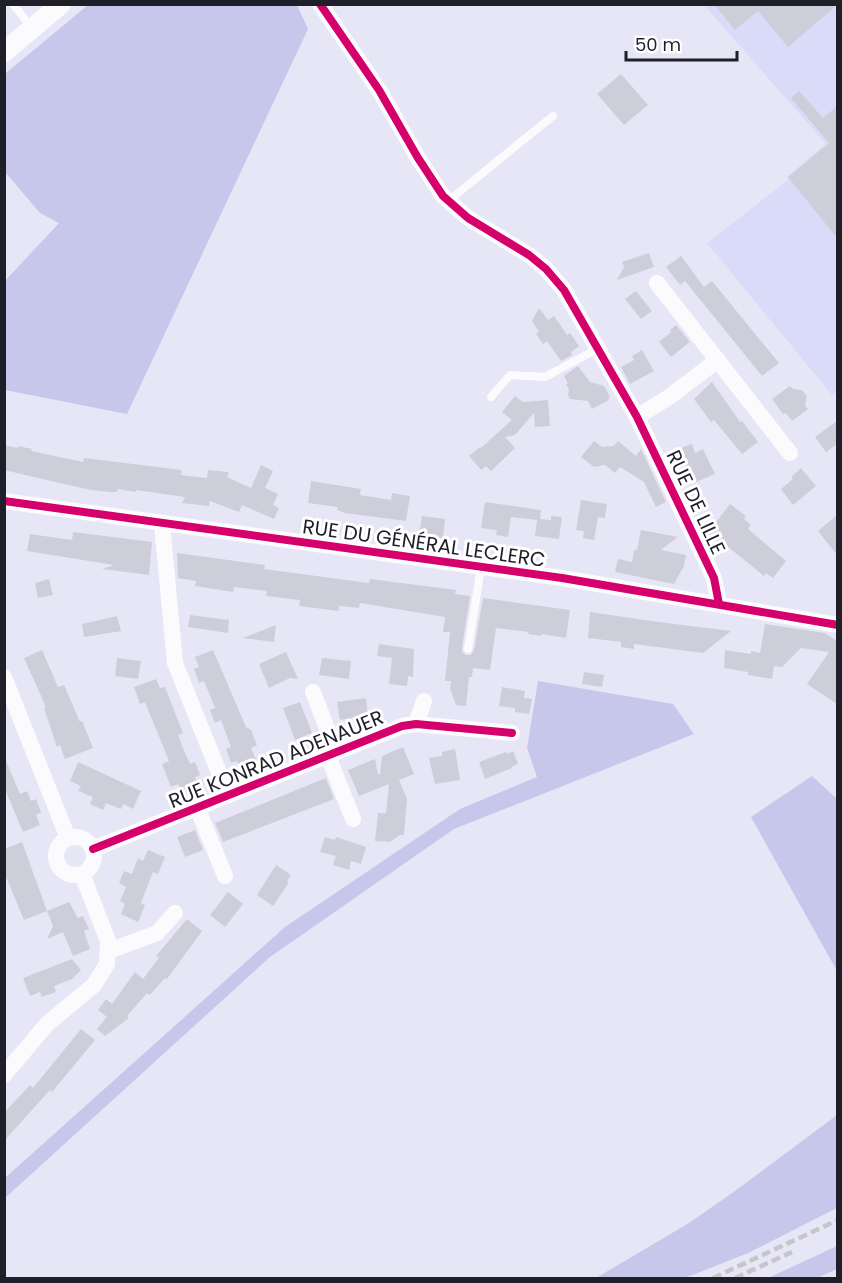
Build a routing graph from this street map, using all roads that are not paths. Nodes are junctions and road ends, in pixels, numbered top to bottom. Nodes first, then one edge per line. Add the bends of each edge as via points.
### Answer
1 (13, 4) edge
2 (61, 4) edge
3 (320, 4) edge
4 (33, 28) junction
5 (4, 52) edge
6 (554, 116) dead end
7 (448, 201) junction
8 (657, 283) dead end
9 (599, 347) junction
10 (717, 360) junction
11 (491, 397) dead end
12 (637, 417) junction
13 (790, 453) dead end
14 (4, 501) edge
15 (162, 524) junction
16 (481, 567) junction
17 (719, 604) junction
18 (837, 625) edge
19 (468, 649) dead end
20 (4, 677) edge
21 (313, 692) dead end
22 (424, 700) dead end
23 (416, 724) junction
24 (512, 733) dead end
25 (332, 754) junction
26 (228, 795) junction
27 (197, 807) junction
28 (353, 819) dead end
29 (68, 838) junction
30 (93, 849) junction
31 (82, 874) junction
32 (225, 876) dead end
33 (175, 913) dead end
34 (109, 951) junction
35 (4, 1074) edge

1 - 4 lane
2 - 4 street
3 - 7 street, RUE DE LILLE via 380,90 435,186
4 - 5 street
6 - 7 lane
7 - 9 street, RUE DE LILLE via 546,269 564,290
8 - 10 street
9 - 11 lane via 545,377 510,375
9 - 12 street, RUE DE LILLE
10 - 12 street via 669,398
10 - 13 street
12 - 17 street, RUE DE LILLE via 714,578
14 - 15 street, RUE DU GÉNÉRAL LECLERC
15 - 16 street, RUE DU GÉNÉRAL LECLERC
15 - 26 street via 176,663
16 - 17 street, RUE DU GÉNÉRAL LECLERC
16 - 19 lane
17 - 18 street, RUE DU GÉNÉRAL LECLERC
20 - 29 street
21 - 25 street, RUE KONRAD ADENAUER
22 - 23 street
23 - 24 street, RUE KONRAD ADENAUER
23 - 25 street, RUE KONRAD ADENAUER
25 - 26 street, RUE KONRAD ADENAUER
25 - 28 street, RUE KONRAD ADENAUER
26 - 27 street, RUE KONRAD ADENAUER
27 - 30 street, RUE KONRAD ADENAUER
27 - 32 street, RUE KONRAD ADENAUER
29 - 30 street via 83,839
29 - 31 street via 57,850 56,861 66,873
30 - 31 street via 91,866
31 - 34 street via 105,930
33 - 34 street via 157,933
34 - 35 street via 107,964 94,985 47,1023

